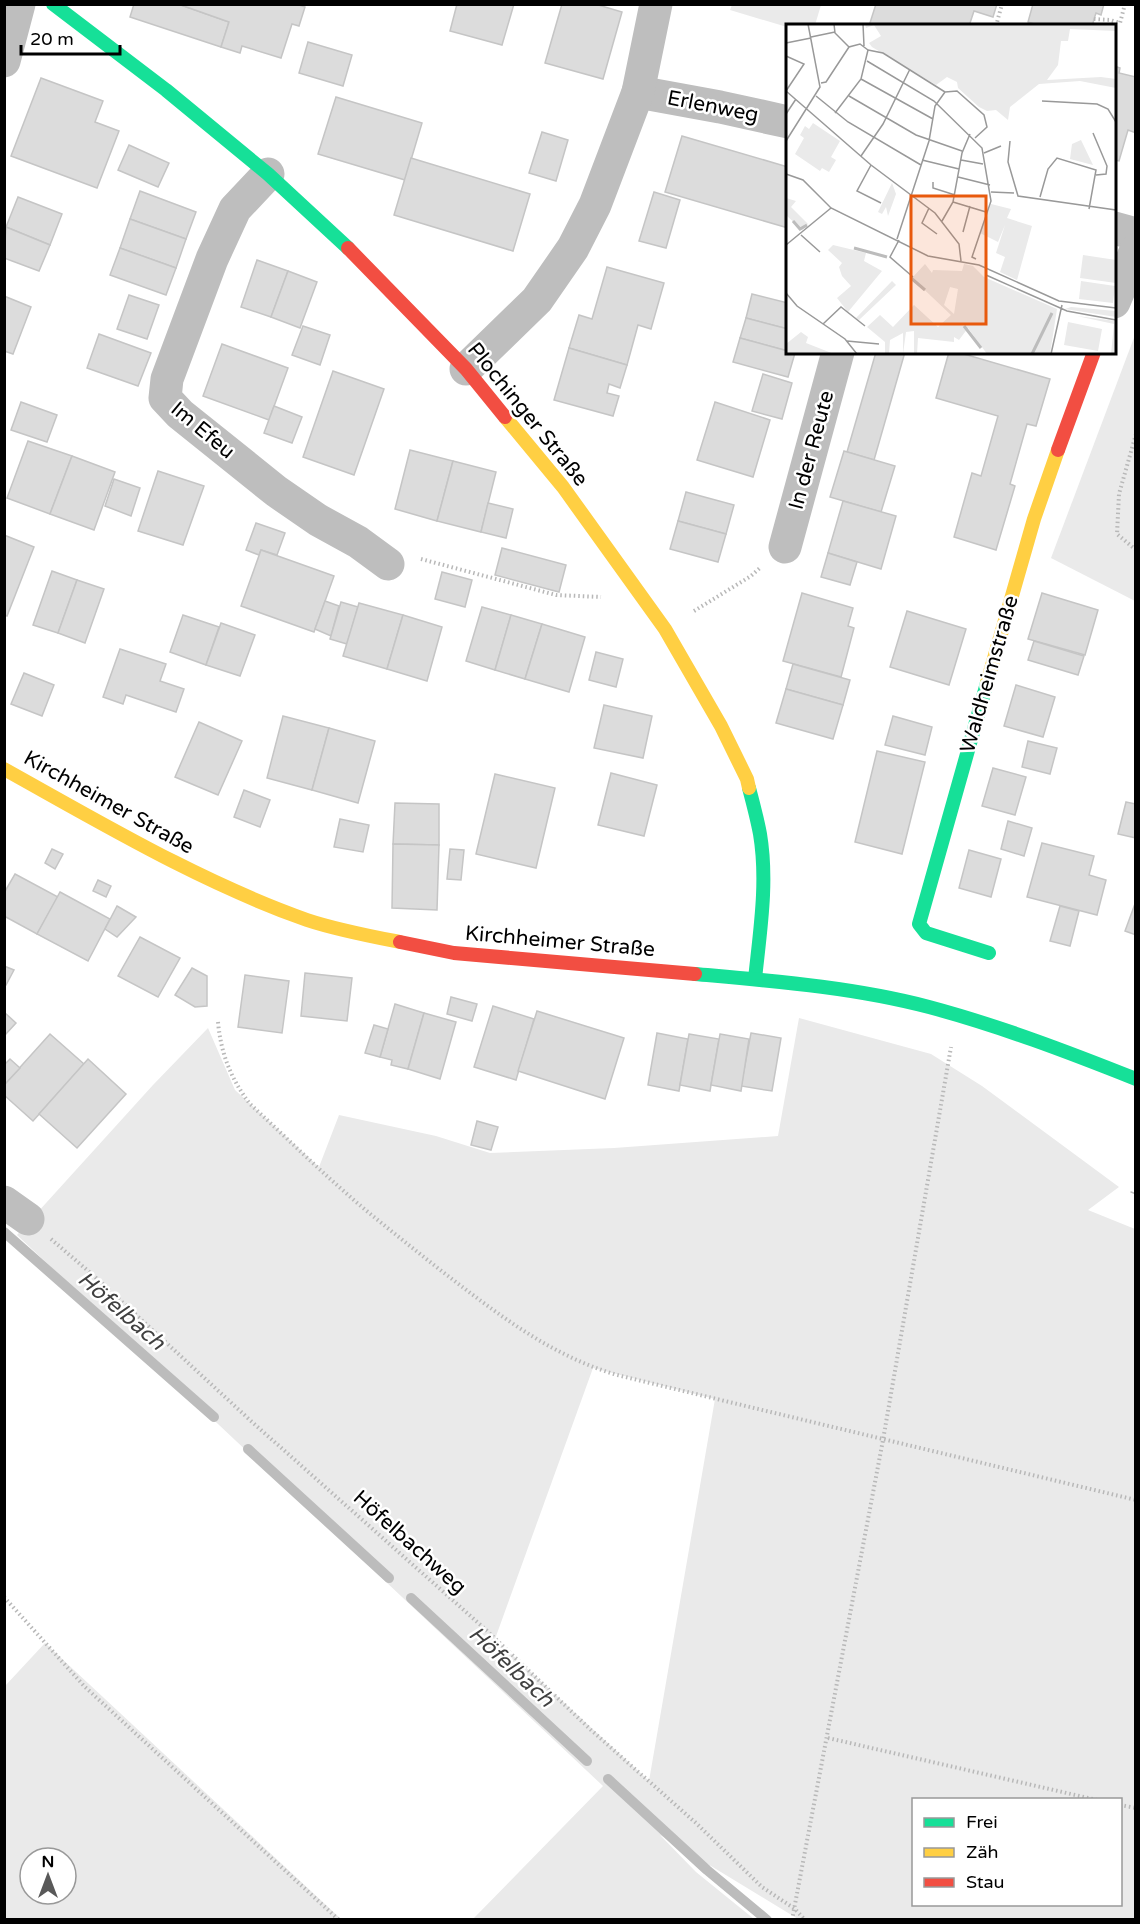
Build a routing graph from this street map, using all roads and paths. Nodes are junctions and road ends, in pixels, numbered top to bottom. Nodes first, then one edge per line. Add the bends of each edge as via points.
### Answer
1 (19, 4) edge
2 (53, 4) edge
3 (656, 4) edge
4 (1002, 4) edge
5 (1125, 4) edge
6 (1094, 19) dead end
7 (1109, 23) edge
8 (997, 24) edge
9 (4, 61) edge
10 (638, 92) junction
11 (786, 122) edge
12 (268, 174) junction
13 (1116, 229) edge
14 (1136, 234) edge
15 (1136, 250) edge
16 (1116, 297) edge
17 (837, 354) edge
18 (1093, 354) edge
19 (466, 369) junction
20 (1136, 434) edge
21 (785, 547) joint
22 (1136, 550) edge
23 (388, 564) joint
24 (632, 585) junction
25 (665, 629) junction
26 (4, 770) edge
27 (989, 953) dead end
28 (755, 979) junction
29 (218, 1022) dead end
30 (952, 1042) dead end
31 (1136, 1079) edge
32 (59, 1245) dead end
33 (883, 1440) junction
34 (1136, 1500) edge
35 (4, 1597) edge
36 (828, 1738) junction
37 (1088, 1798) edge
38 (795, 1909) junction
39 (339, 1920) edge
40 (792, 1920) edge
41 (805, 1920) edge

1 - 9 street
2 - 12 street, Plochinger Straße
3 - 10 street
4 - 8 path
5 - 7 path via 1120,23
6 - 7 path
10 - 11 street, Erlenweg
10 - 19 street via 596,205 562,265 537,300
12 - 19 street, Plochinger Straße via 360,259
12 - 23 street, Im Efeu via 236,208 212,259 166,379 165,398 276,491
13 - 14 street
15 - 16 street
17 - 21 street, In der Reute
18 - 27 street, Waldheimstraße via 1034,519 920,915 919,924 926,933
19 - 24 street, Plochinger Straße via 563,487
20 - 22 path via 1119,494 1117,534
21 - 25 path via 751,576
23 - 24 path via 422,559 556,595 598,598
24 - 25 street, Plochinger Straße
25 - 28 street, Plochinger Straße via 735,752 755,807 763,898
26 - 28 street, Kirchheimer Straße via 224,887 308,920 354,933 454,953
28 - 31 street, Kirchheimer Straße via 929,1006 1061,1048
29 - 33 path via 227,1064 250,1104 366,1211 531,1337 592,1368
30 - 33 path
32 - 38 path, Höfelbachweg via 484,1628 762,1887
33 - 34 path
33 - 36 path
35 - 39 path via 85,1687
36 - 37 path
36 - 38 path
38 - 40 path
38 - 41 path, Höfelbachweg

